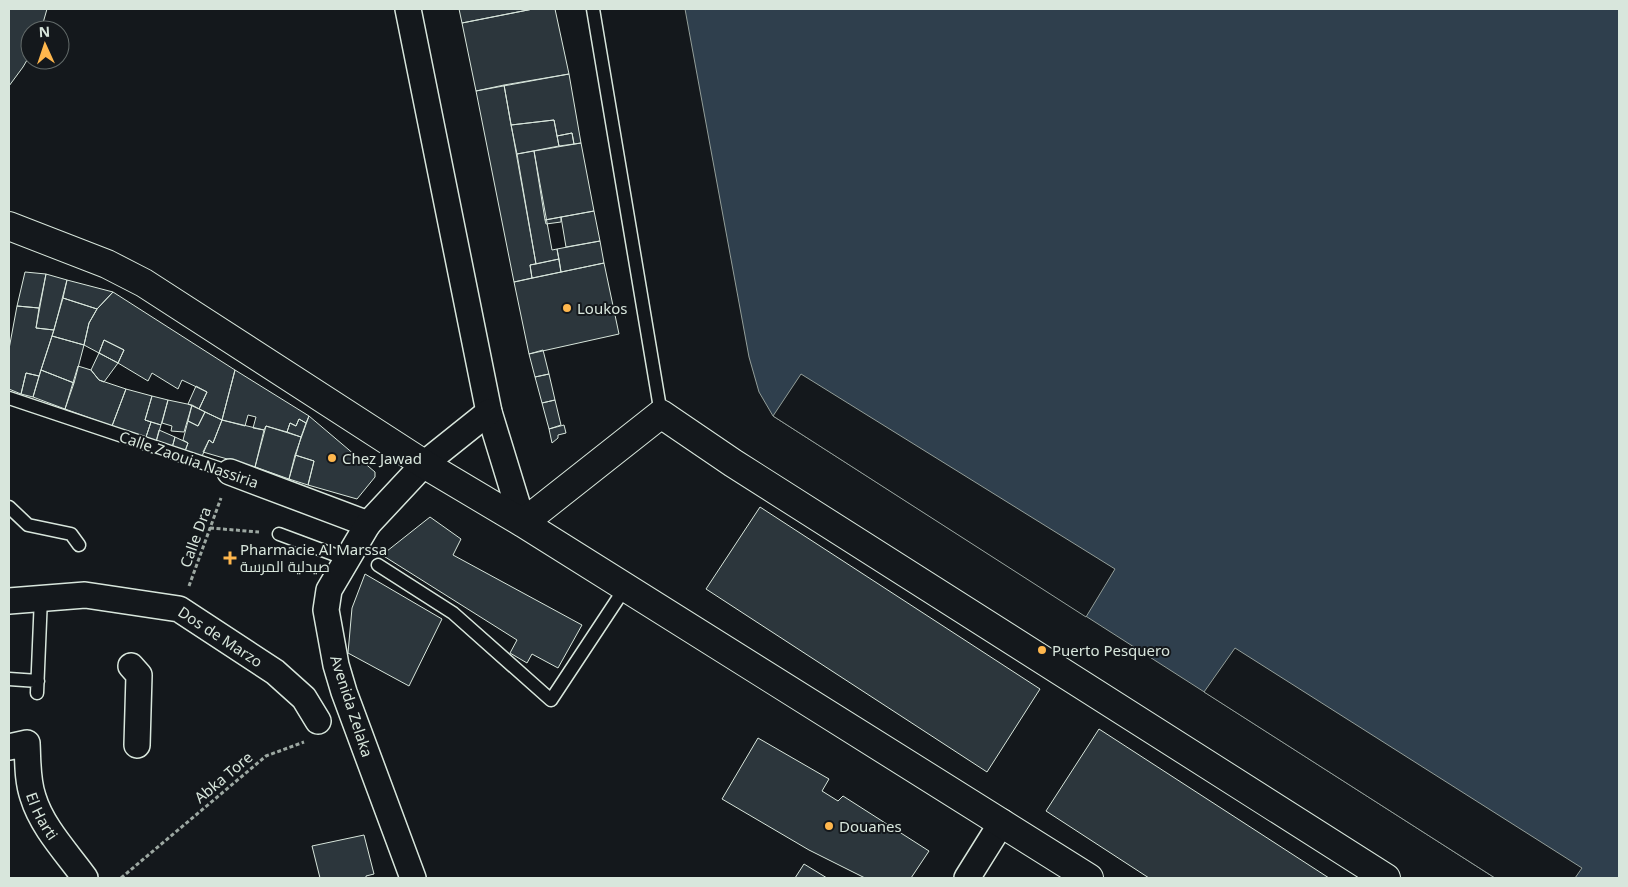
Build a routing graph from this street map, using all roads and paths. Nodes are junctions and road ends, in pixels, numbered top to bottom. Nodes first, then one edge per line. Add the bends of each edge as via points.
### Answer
1 (408, 9) edge
2 (593, 9) edge
3 (9, 226) edge
4 (9, 398) edge
5 (489, 412) junction
6 (661, 414) junction
7 (424, 464) junction
8 (230, 472) junction
9 (9, 507) edge
10 (523, 523) junction
11 (368, 524) junction
12 (210, 528) junction
13 (279, 534) joint
14 (79, 544) dead end
15 (346, 559) junction
16 (378, 566) dead end
17 (625, 588) junction
18 (41, 598) junction
19 (9, 601) edge
20 (179, 609) junction
21 (131, 666) dead end
22 (9, 679) edge
23 (313, 731) joint
24 (18, 745) edge
25 (137, 745) dead end
26 (1002, 822) junction
27 (85, 878) edge
28 (121, 878) edge
29 (413, 878) edge
30 (966, 878) edge
31 (1089, 878) edge
32 (1386, 878) edge

1 - 5 street
2 - 6 lane
3 - 7 main road via 144,282
4 - 8 lane, Calle Zaouia Nassiria
5 - 7 street, Avenida Zelaka
5 - 10 street
6 - 10 main road
6 - 32 main road
7 - 10 main road
7 - 11 street, Avenida Zelaka
8 - 11 street, Calle Zaouia Nassiria
8 - 12 path, Calle Dra
9 - 14 lane via 28,524 70,534
10 - 17 main road
11 - 15 street, Avenida Zelaka
12 - 13 path
12 - 20 path, Calle Dra
13 - 15 lane
15 - 29 street, Avenida Zelaka via 329,590 326,610 336,665
16 - 17 lane via 453,613 551,700
17 - 26 main road
18 - 19 street, Dos de Marzo
18 - 20 street, Dos de Marzo via 85,595
18 - 22 lane via 37,687
20 - 23 street, Dos de Marzo via 275,672 304,698
21 - 25 street via 139,675
23 - 28 path, Abka Tore via 266,756
24 - 27 street, El Harti via 28,769 32,795 43,820
26 - 30 street
26 - 31 main road

